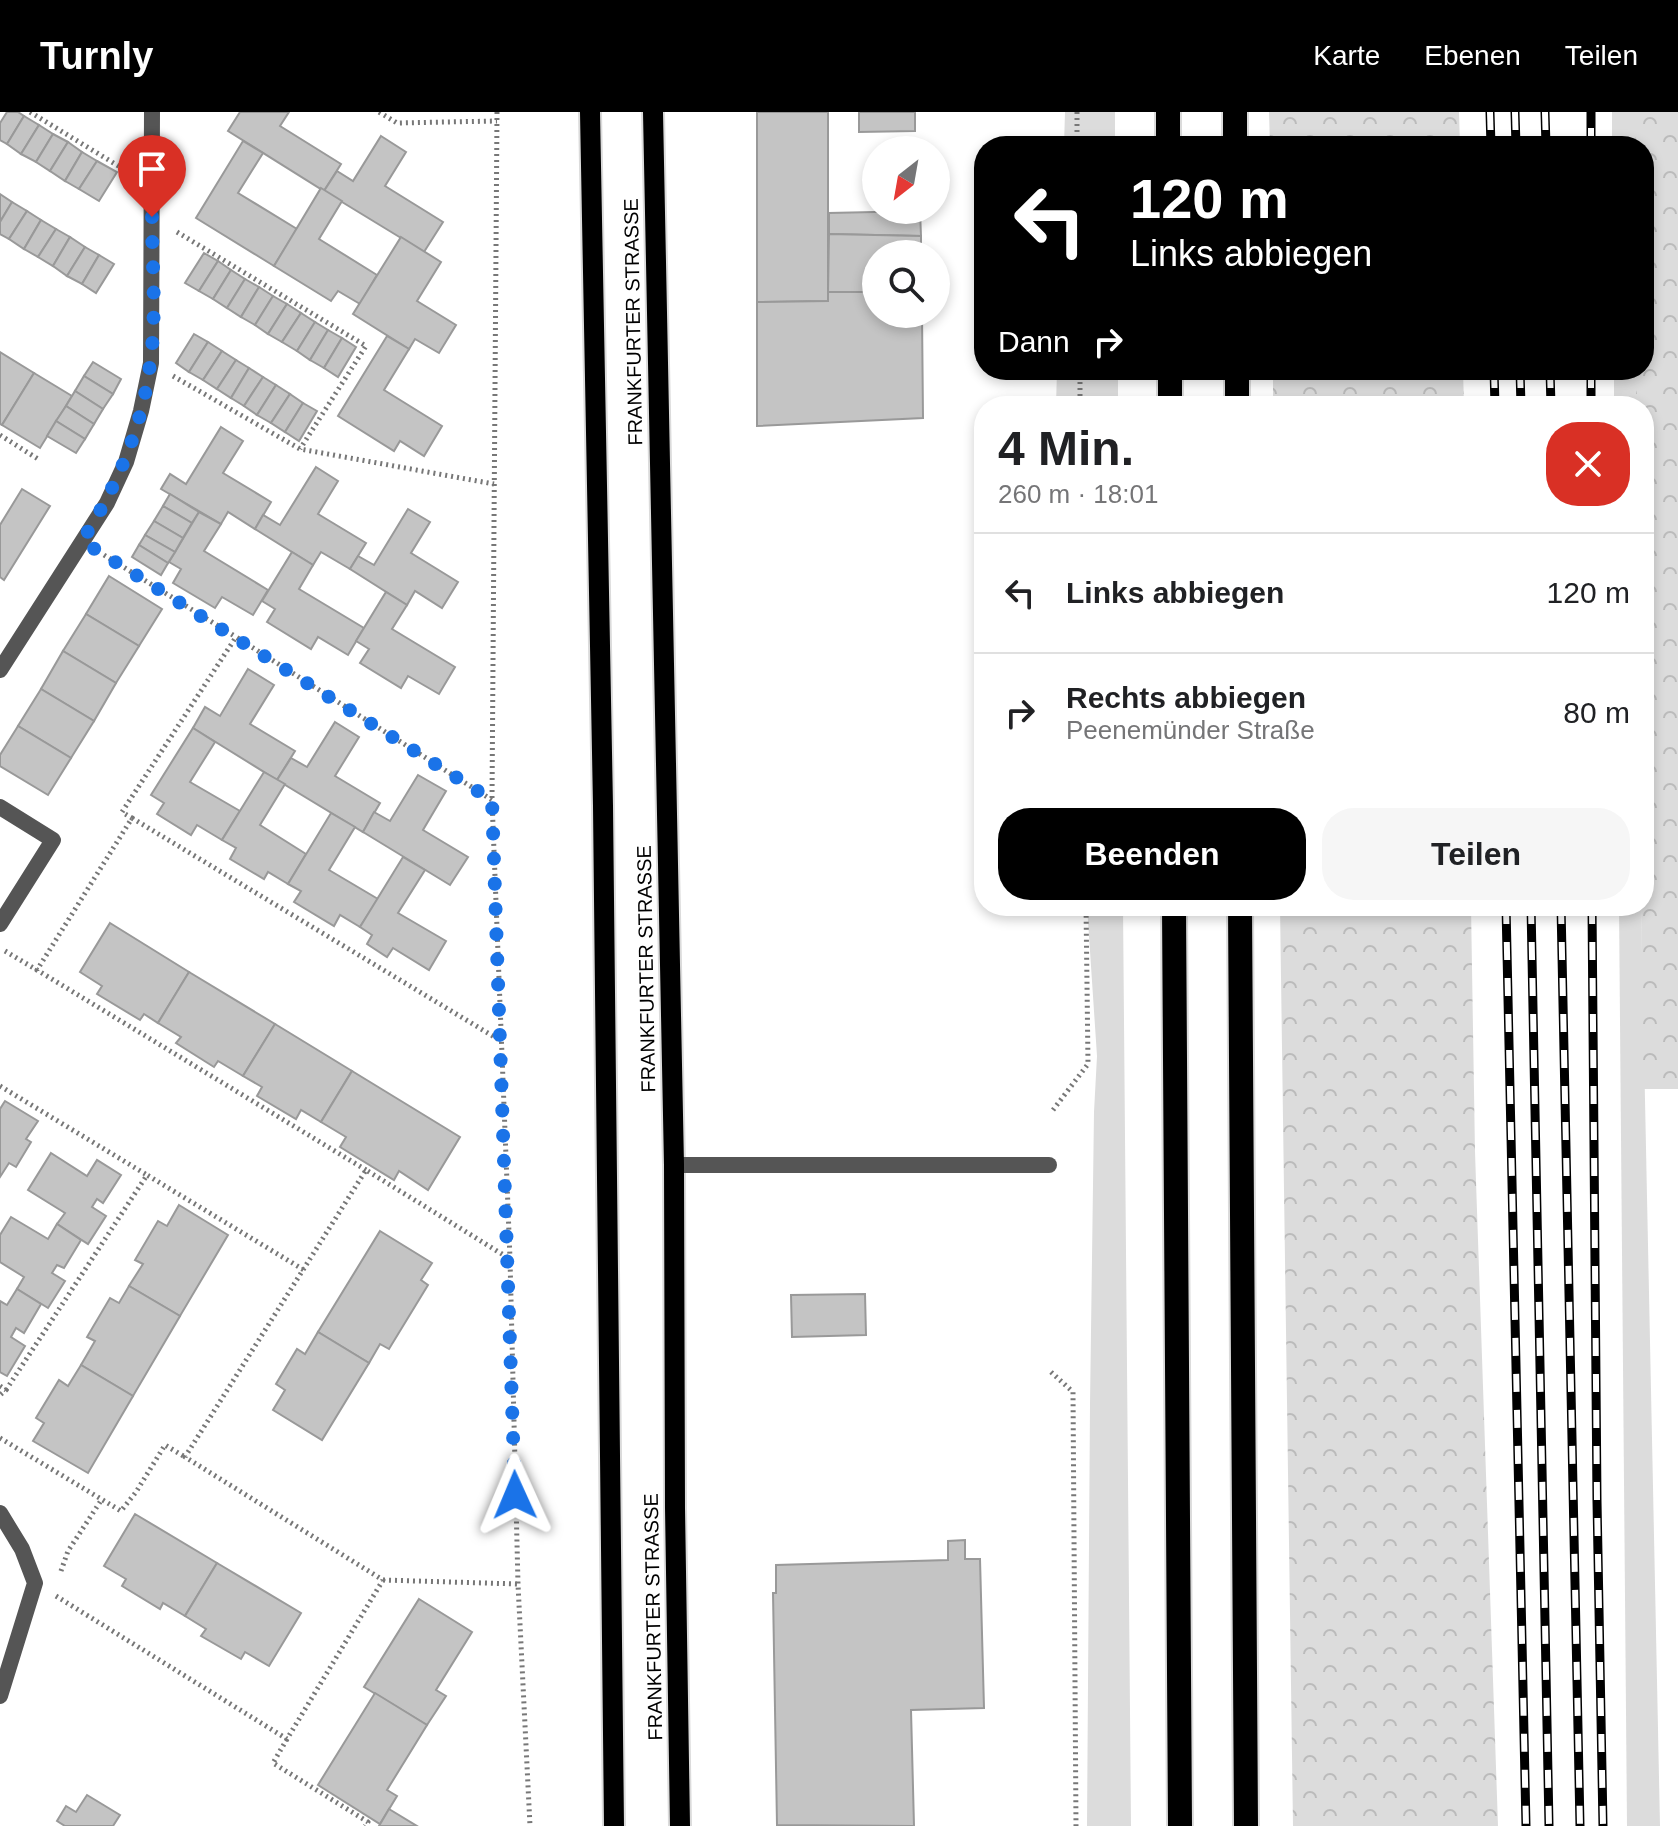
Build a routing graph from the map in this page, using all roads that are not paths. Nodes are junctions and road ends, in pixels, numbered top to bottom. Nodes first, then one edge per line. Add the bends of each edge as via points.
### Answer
1 (152, 112) edge
2 (590, 112) edge
3 (653, 112) edge
4 (1168, 112) edge
5 (1235, 112) edge
6 (1168, 136) edge
7 (1235, 136) edge
8 (0, 670) edge
9 (0, 807) edge
10 (1174, 916) edge
11 (1240, 916) edge
12 (0, 924) edge
13 (674, 1165) junction
14 (1049, 1165) dead end
15 (0, 1513) edge
16 (0, 1696) edge
17 (614, 1826) edge
18 (680, 1826) edge
19 (1180, 1826) edge
20 (1246, 1826) edge

1 - 8 street via 151,363 141,411 107,503
2 - 17 main road, FRANKFURTER STRASSE
3 - 13 main road, FRANKFURTER STRASSE
4 - 6 highway
5 - 7 highway
9 - 12 street via 53,840
10 - 19 highway
11 - 20 highway
13 - 14 street
13 - 18 main road, FRANKFURTER STRASSE
15 - 16 street via 35,1583

